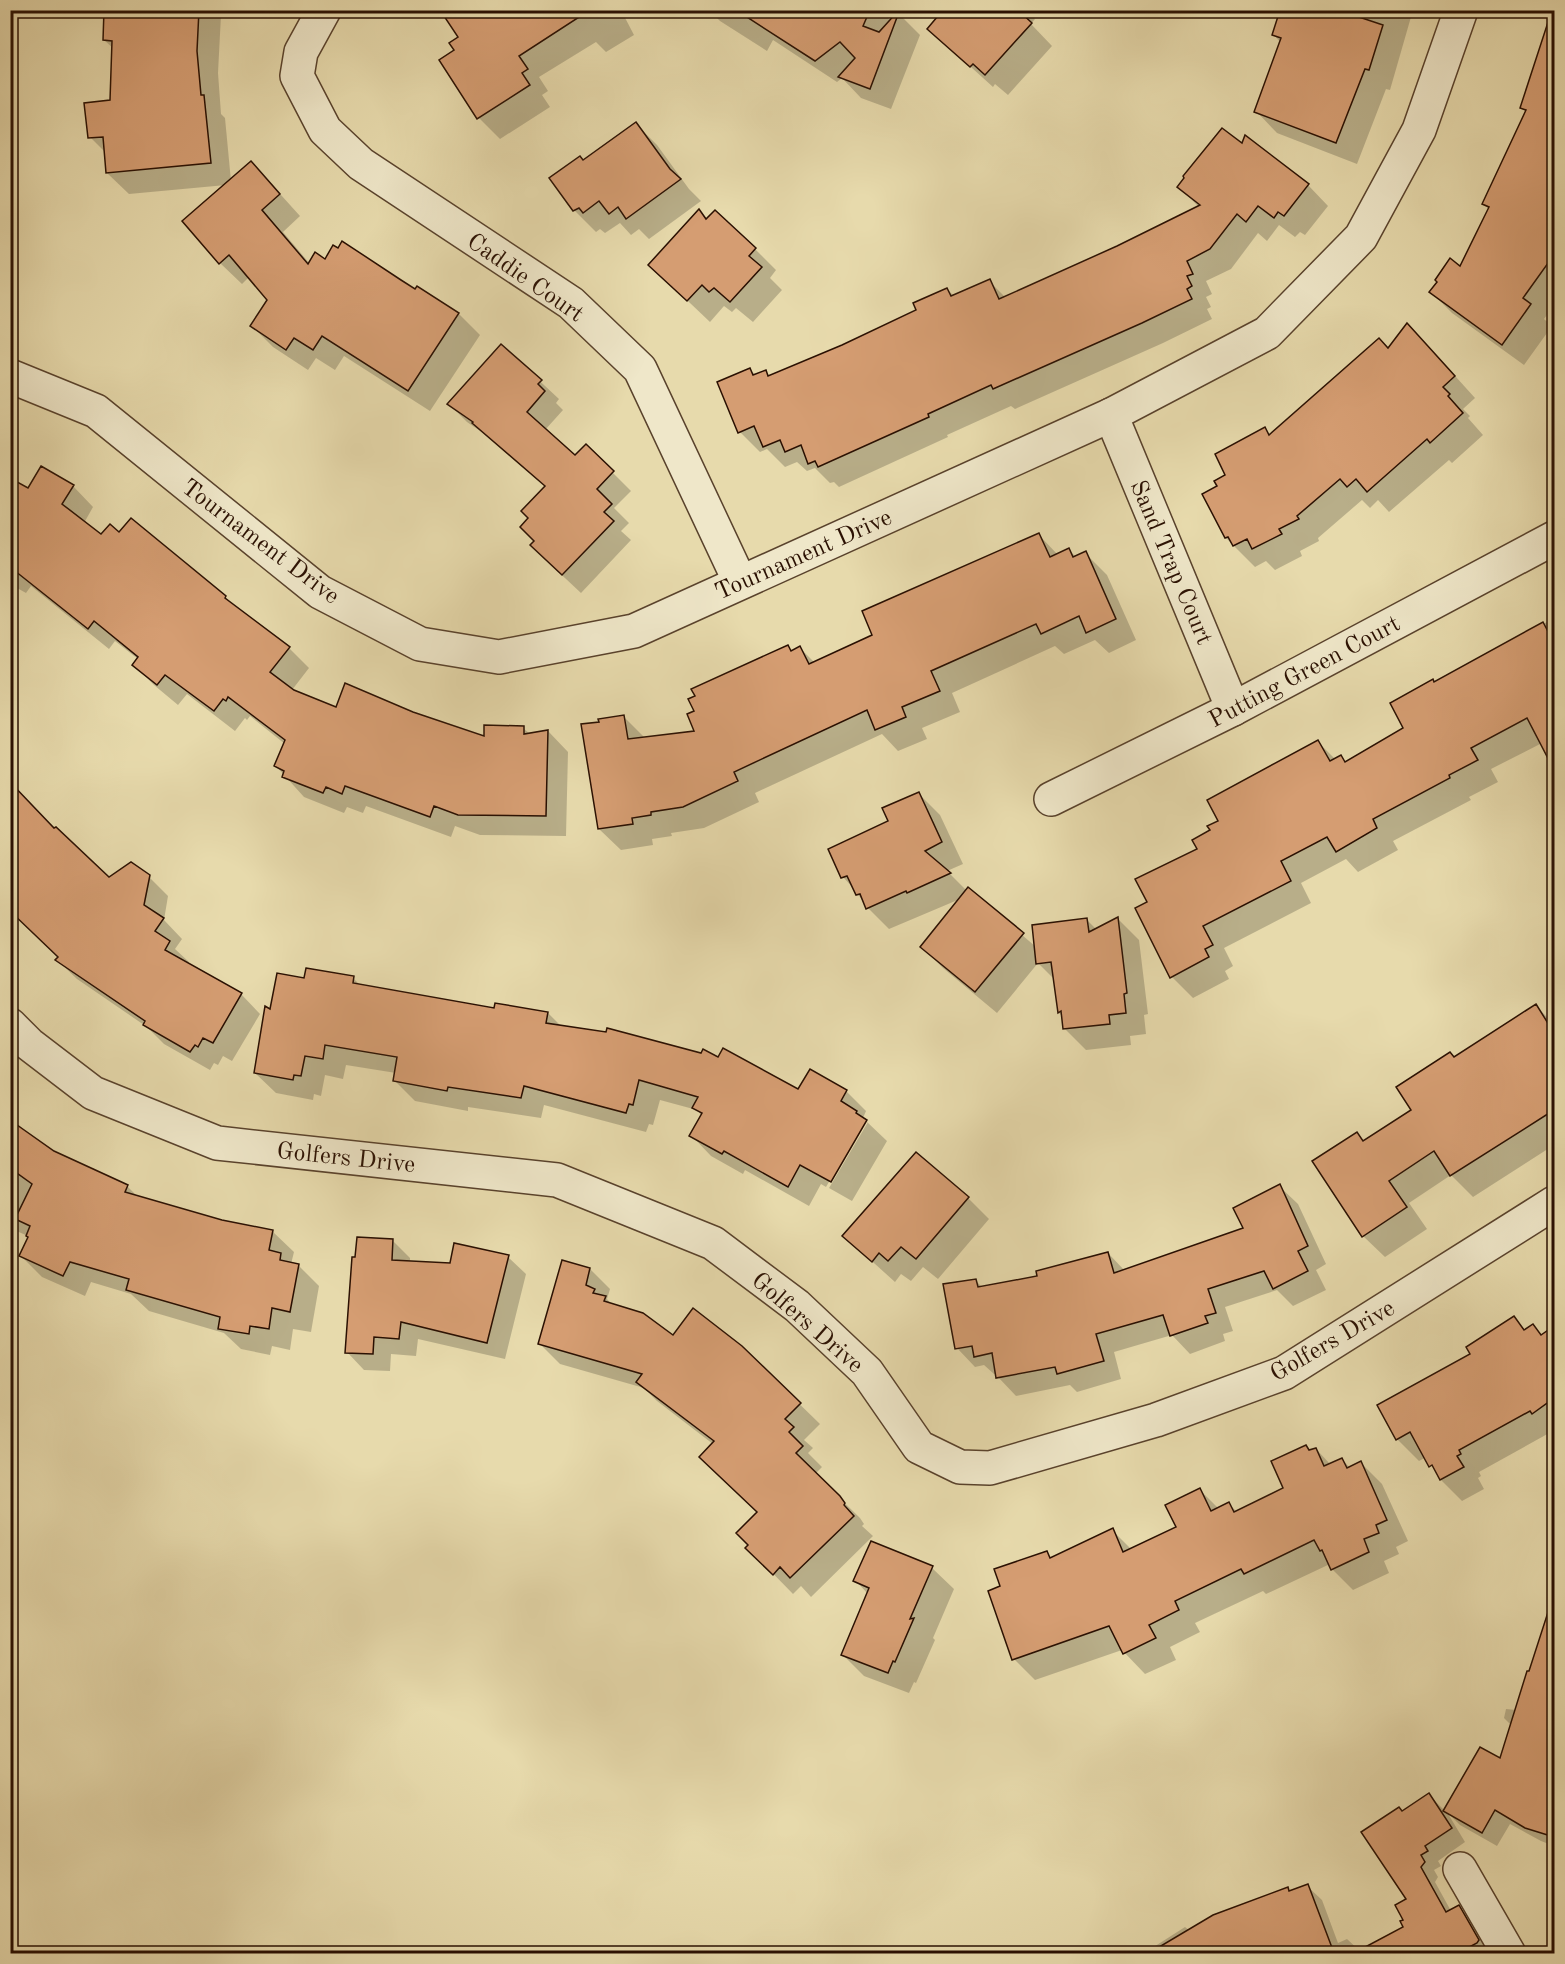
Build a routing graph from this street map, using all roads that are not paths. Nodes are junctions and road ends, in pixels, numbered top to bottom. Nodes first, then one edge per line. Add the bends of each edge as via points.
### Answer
1 (324, 10) edge
2 (1461, 10) edge
3 (10, 376) edge
4 (1111, 415) junction
5 (1554, 538) edge
6 (740, 582) junction
7 (1233, 709) junction
8 (1051, 799) dead end
9 (10, 1026) edge
10 (1554, 1203) edge
11 (1460, 1869) dead end
12 (1509, 1953) edge

1 - 6 street, Caddie Court via 301,52 297,76 325,130 361,164 571,303 640,369
2 - 4 street, Tournament Drive via 1419,130 1361,237 1267,333
3 - 6 street, Tournament Drive via 96,411 320,592 420,644 499,657 634,631
4 - 6 street, Tournament Drive
4 - 7 street, Sand Trap Court
5 - 7 street, Putting Green Court
7 - 8 street, Putting Green Court
9 - 10 street, Golfers Drive via 93,1093 217,1143 557,1180 713,1243 797,1306 867,1372 920,1448 960,1467 990,1468 1156,1420 1284,1373
11 - 12 street

